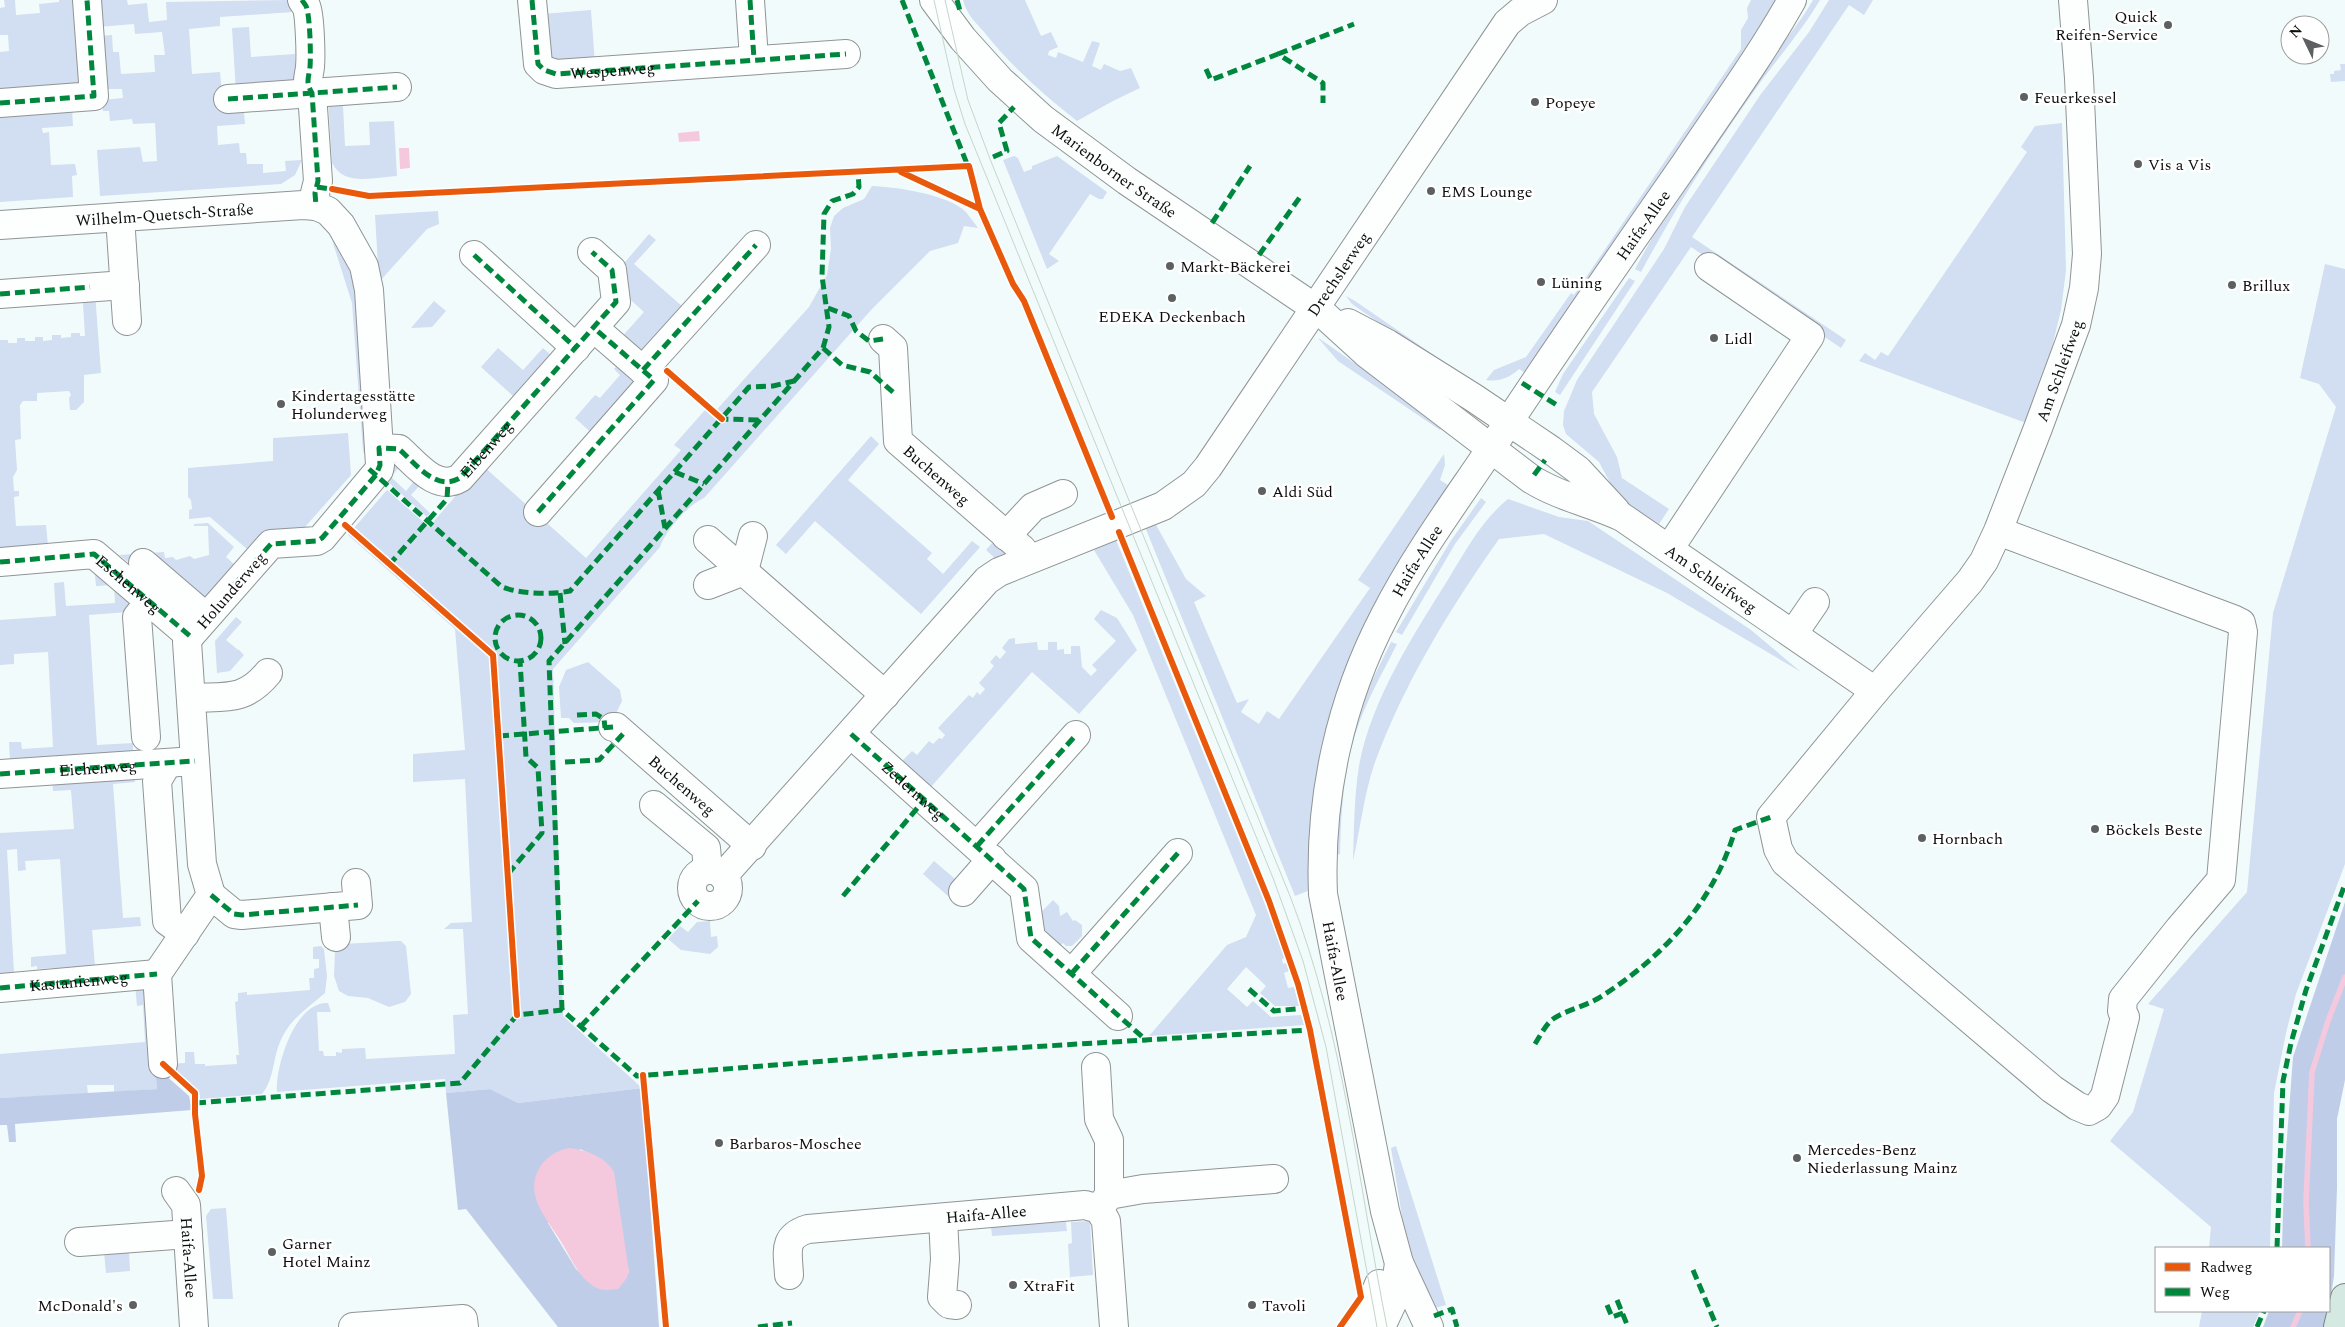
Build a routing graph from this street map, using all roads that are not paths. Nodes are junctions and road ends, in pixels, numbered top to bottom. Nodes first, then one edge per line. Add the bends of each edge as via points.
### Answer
1 (87, 0) edge
2 (302, 0) edge
3 (532, 0) edge
4 (750, 0) edge
5 (934, 0) edge
6 (1543, 0) edge
7 (1792, 0) edge
8 (2073, 0) edge
9 (846, 54) dead end
10 (754, 60) junction
11 (397, 87) dead end
12 (312, 93) junction
13 (228, 99) dead end
14 (0, 103) edge
15 (322, 209) junction
16 (120, 217) junction
17 (0, 225) edge
18 (756, 245) dead end
19 (592, 252) dead end
20 (474, 256) dead end
21 (1709, 267) dead end
22 (124, 285) junction
23 (0, 294) edge
24 (1319, 310) junction
25 (127, 321) dead end
26 (594, 328) junction
27 (882, 339) dead end
28 (576, 348) junction
29 (643, 370) junction
30 (1509, 421) junction
31 (379, 448) junction
32 (1490, 449) junction
33 (1063, 494) dead end
34 (538, 512) dead end
35 (1622, 517) junction
36 (1998, 531) junction
37 (753, 536) dead end
38 (1006, 536) junction
39 (708, 540) dead end
40 (1669, 549) junction
41 (1030, 559) junction
42 (0, 562) edge
43 (143, 563) dead end
44 (744, 571) junction
45 (708, 585) dead end
46 (150, 601) junction
47 (1815, 602) dead end
48 (198, 626) junction
49 (1793, 634) junction
50 (268, 673) dead end
51 (1875, 691) junction
52 (885, 695) junction
53 (191, 698) junction
54 (613, 727) dead end
55 (851, 734) junction
56 (1076, 735) dead end
57 (146, 737) dead end
58 (196, 761) junction
59 (167, 764) junction
60 (0, 774) edge
61 (654, 804) dead end
62 (752, 846) junction
63 (985, 852) junction
64 (1178, 854) dead end
65 (963, 892) dead end
66 (211, 895) junction
67 (185, 934) junction
68 (336, 938) dead end
69 (1072, 973) junction
70 (157, 974) junction
71 (0, 988) edge
72 (1118, 1016) dead end
73 (162, 1064) dead end
74 (1096, 1067) dead end
75 (1274, 1179) dead end
76 (176, 1191) dead end
77 (1104, 1202) junction
78 (943, 1218) junction
79 (188, 1234) junction
80 (79, 1242) dead end
81 (1393, 1259) junction
82 (789, 1275) dead end
83 (2345, 1298) edge
84 (956, 1305) dead end
85 (1392, 1321) edge
86 (194, 1327) edge
87 (353, 1327) edge
88 (464, 1327) edge
89 (1114, 1327) edge
90 (1358, 1327) edge
91 (1429, 1327) edge
92 (2338, 1327) edge

1 - 14 street via 94,96
2 - 12 street via 308,16 310,69 307,75
3 - 10 street, Wespenweg via 538,64 556,74
4 - 10 street
5 - 24 street, Marienborner Straße via 994,74 1043,119 1126,181
6 - 24 street, Drechslerweg via 1507,23
7 - 30 street, Haifa-Allee via 1723,108
8 - 36 street, Am Schleifweg via 2087,254 2084,288 2076,325
9 - 10 street, Wespenweg
11 - 12 street
12 - 13 street
12 - 15 street via 318,180 315,194
15 - 16 street, Wilhelm-Quetsch-Straße via 302,205
15 - 31 street, Holunderweg via 341,225 364,266 369,290
16 - 17 street, Wilhelm-Quetsch-Straße
16 - 22 street
18 - 29 street
19 - 26 street, Eibenweg via 612,270 616,302
20 - 28 street
21 - 40 street via 1810,336
22 - 23 street
22 - 25 street
24 - 30 street, Marienborner Straße via 1388,344
24 - 32 street, Marienborner Straße via 1366,353
24 - 41 street, Drechslerweg via 1194,484 1163,506
26 - 28 street, Eibenweg
26 - 29 street
27 - 38 street, Buchenweg via 893,348 898,441
28 - 31 street, Eibenweg via 454,482 434,479 396,448
29 - 34 street via 654,380
30 - 32 street, Haifa-Allee
30 - 35 street, Am Schleifweg via 1578,470
31 - 48 street, Holunderweg via 380,465 376,475 322,538 270,544
32 - 35 street, Am Schleifweg via 1545,488
32 - 81 street, Haifa-Allee via 1442,520 1385,615 1358,672 1329,779 1322,862 1323,894
33 - 38 street via 1033,507
35 - 40 street, Am Schleifweg
36 - 51 street, Am Schleifweg via 1984,561 1966,587
36 - 51 street, Am Schleifweg via 2241,623 2243,632 2221,880 2123,999 2122,1011 2126,1017 2105,1096 2098,1106 2089,1111 2052,1089 1778,857 1771,817
37 - 44 street
38 - 41 street, Buchenweg
39 - 44 street
40 - 49 street, Am Schleifweg
41 - 52 street via 987,580
42 - 46 street, Eschenweg via 94,554
43 - 48 street
44 - 45 street
44 - 52 street
46 - 48 street, Eschenweg
46 - 57 street via 137,616
47 - 49 street
48 - 53 street, Holunderweg via 187,642
49 - 51 street, Am Schleifweg
50 - 53 street via 257,687 245,694
52 - 55 street
53 - 58 street, Holunderweg
54 - 62 street, Buchenweg
55 - 62 street
55 - 63 street, Zedernweg
56 - 63 street
58 - 59 street, Eichenweg
58 - 66 street, Holunderweg via 202,864
59 - 60 street, Eichenweg
59 - 67 street via 157,781 167,921
61 - 62 street via 706,848 715,873
63 - 65 street
63 - 69 street, Zedernweg via 1024,889 1031,938
64 - 69 street
66 - 67 street
66 - 68 street via 234,914 242,915 349,899
67 - 70 street
69 - 72 street, Zedernweg
70 - 71 street, Kastanienweg
70 - 73 street
74 - 77 street via 1099,1119 1109,1140
75 - 77 street, Haifa-Allee via 1143,1189
76 - 79 street, Haifa-Allee via 186,1204
77 - 78 street, Haifa-Allee
77 - 89 street
78 - 82 street, Haifa-Allee via 799,1232 789,1242
78 - 84 street via 949,1262 942,1297 949,1304
79 - 80 street
79 - 86 street, Haifa-Allee
81 - 85 street
81 - 90 street, Haifa-Allee
81 - 91 street
83 - 92 highway
87 - 88 street via 463,1318

